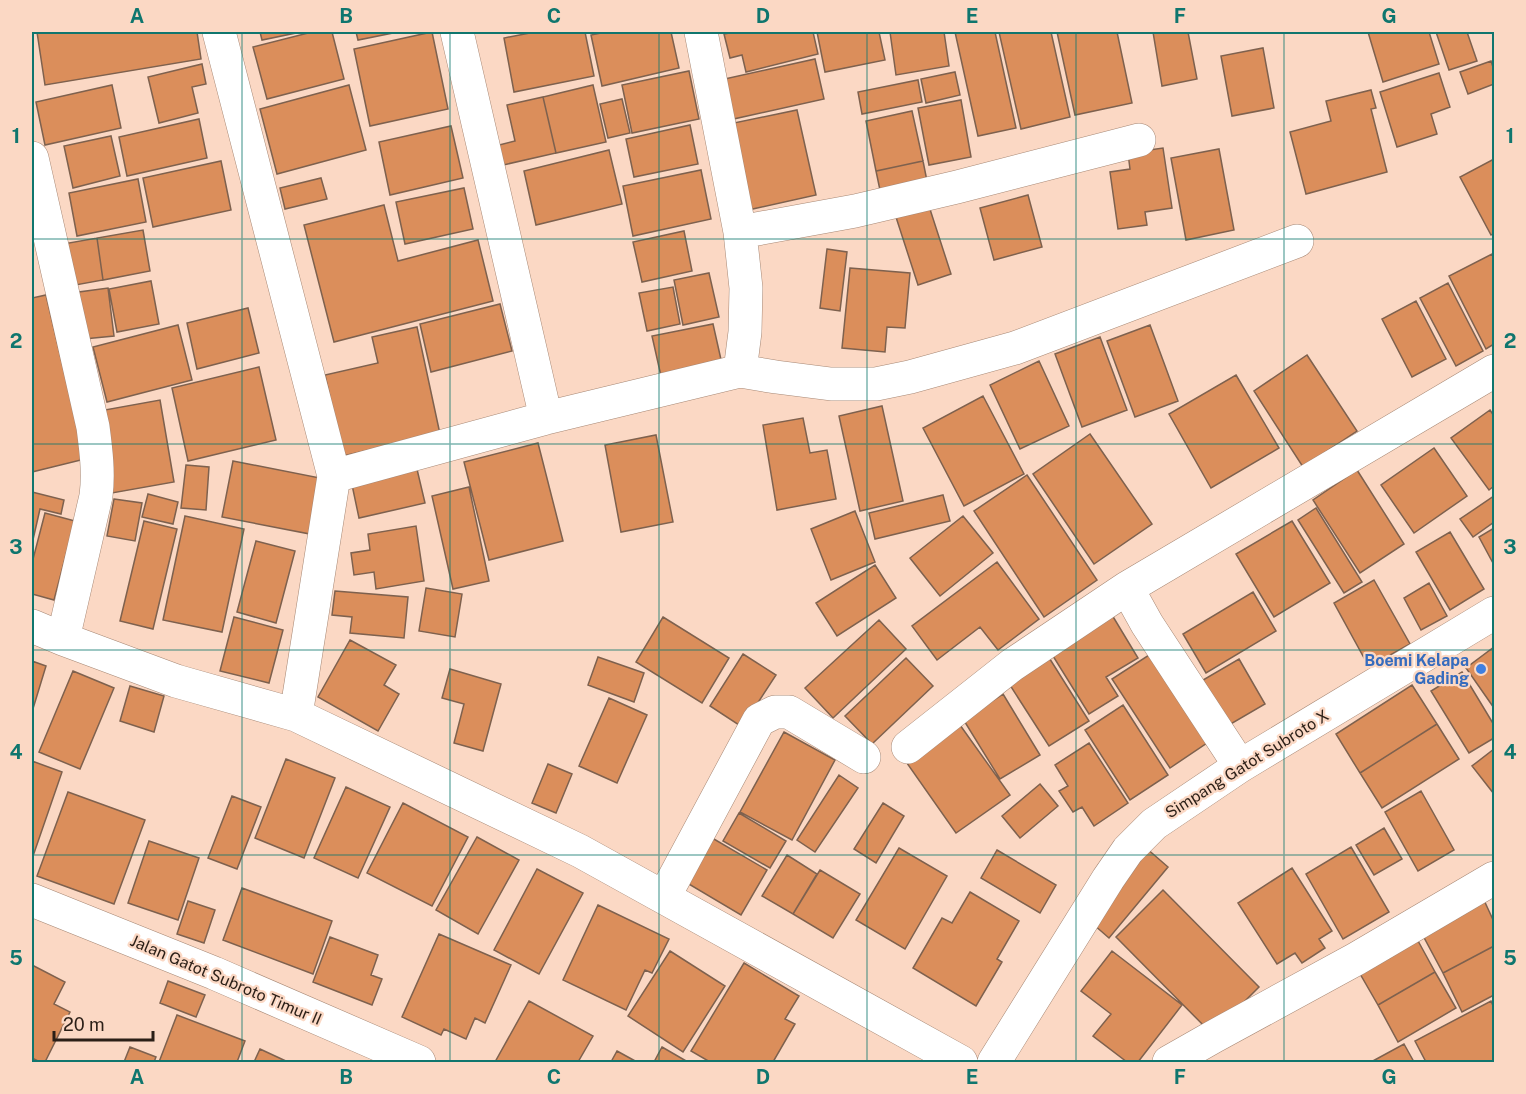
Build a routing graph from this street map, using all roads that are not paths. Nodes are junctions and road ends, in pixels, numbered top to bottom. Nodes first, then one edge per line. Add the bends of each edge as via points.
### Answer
1 (219, 32) edge
2 (457, 32) edge
3 (701, 32) edge
4 (1139, 140) dead end
5 (32, 159) edge
6 (740, 232) junction
7 (1297, 241) dead end
8 (740, 371) junction
9 (1494, 371) edge
10 (546, 418) junction
11 (334, 476) junction
12 (1127, 588) junction
13 (1494, 613) edge
14 (32, 626) edge
15 (63, 639) junction
16 (296, 715) junction
17 (908, 747) dead end
18 (864, 757) dead end
19 (1240, 766) junction
20 (1494, 878) edge
21 (664, 897) junction
22 (32, 900) edge
23 (420, 1062) edge
24 (961, 1062) edge
25 (994, 1062) edge
26 (1169, 1062) edge

1 - 11 street
2 - 10 street
3 - 6 street
4 - 6 street via 855,211
5 - 15 street via 93,427 97,465 96,496
6 - 8 street via 746,288
7 - 8 street via 1015,348 910,377 876,384 831,384
8 - 10 street
9 - 12 street
10 - 11 street
11 - 16 street
12 - 17 street via 1012,665
12 - 19 street
13 - 19 street, Simpang Gatot Subroto X
14 - 15 street
15 - 16 street via 176,681
16 - 21 street via 580,851
18 - 21 street via 789,712 775,712 759,720
19 - 25 street, Simpang Gatot Subroto X via 1154,824 1128,850
20 - 26 street
21 - 24 street
22 - 23 street, Jalan Gatot Subroto Timur II

